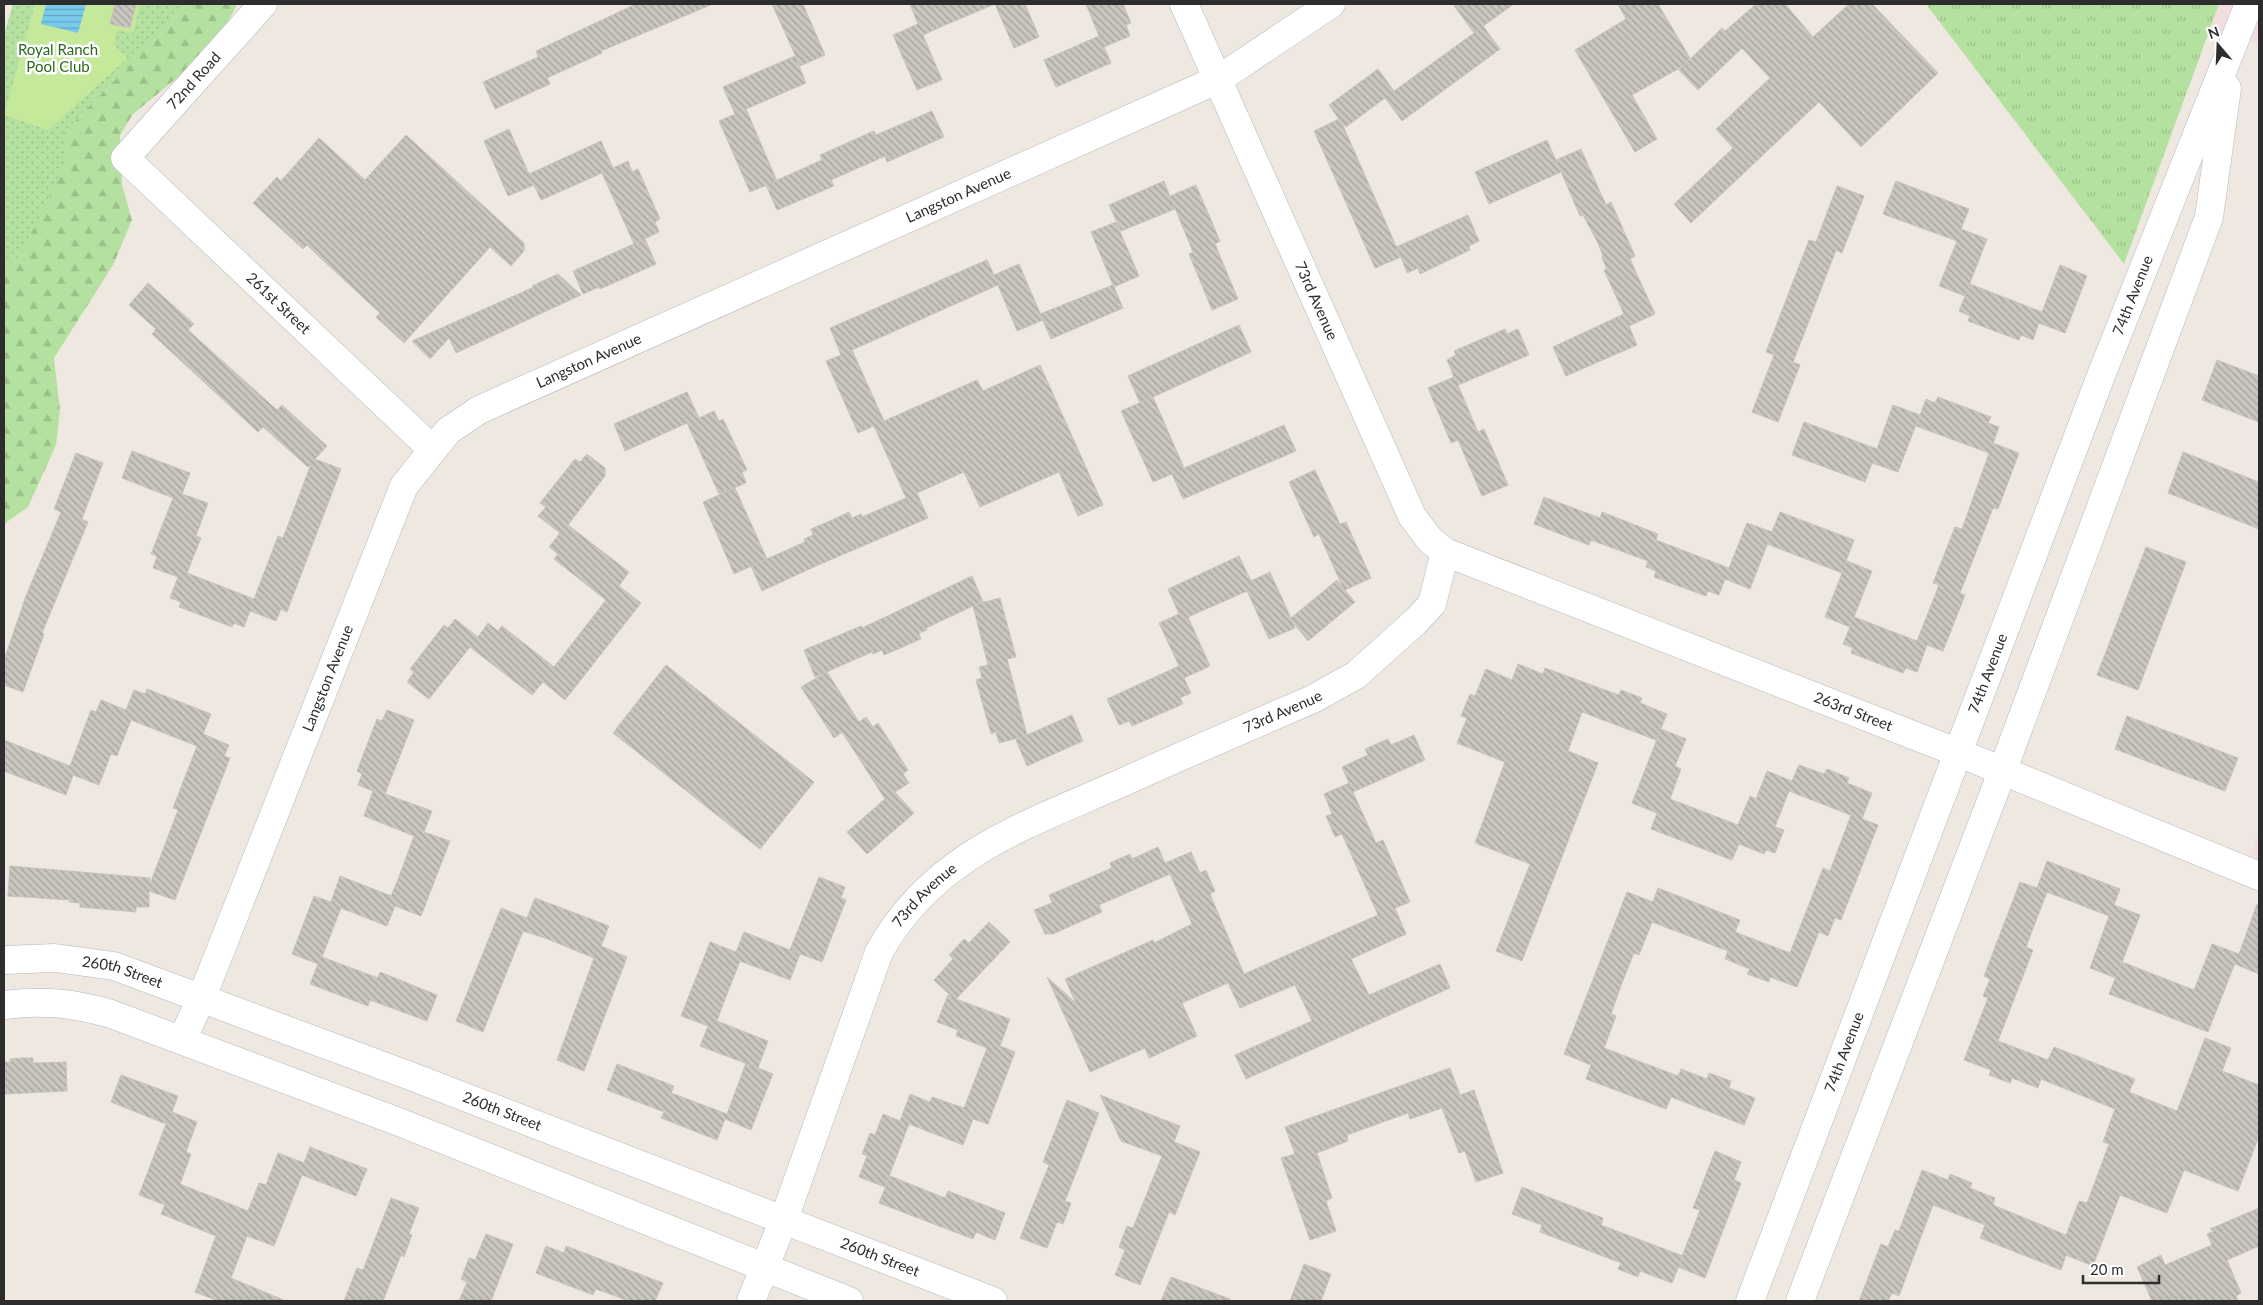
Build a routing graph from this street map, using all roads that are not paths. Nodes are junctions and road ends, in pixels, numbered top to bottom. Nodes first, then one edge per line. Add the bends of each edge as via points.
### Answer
1 (263, 4) edge
2 (1184, 4) edge
3 (1330, 4) edge
4 (2249, 4) edge
5 (2233, 47) junction
6 (1219, 79) junction
7 (125, 158) joint
8 (432, 449) junction
9 (1445, 552) junction
10 (1959, 754) junction
11 (2002, 772) junction
12 (2259, 876) edge
13 (4, 960) edge
14 (202, 997) junction
15 (4, 1005) edge
16 (182, 1040) junction
17 (784, 1219) junction
18 (764, 1269) junction
19 (751, 1301) edge
20 (849, 1301) edge
21 (992, 1301) edge
22 (1750, 1301) edge
23 (1800, 1301) edge

1 - 7 street, 72nd Road
2 - 6 street, 73rd Avenue
3 - 6 street, Langston Avenue
4 - 5 street, 74th Avenue
5 - 10 street, 74th Avenue via 2096,389
5 - 11 street, 74th Avenue via 2209,217
6 - 8 street, Langston Avenue via 479,410 448,431
6 - 9 street, 73rd Avenue via 1412,516 1430,540
7 - 8 street, 261st Street
8 - 14 street, Langston Avenue via 404,486
9 - 10 street, 263rd Street
9 - 17 street, 73rd Avenue via 1432,604 1356,675 1313,699 998,838 948,871 924,892 904,913 879,952
10 - 11 street, 263rd Street
10 - 22 street, 74th Avenue
11 - 12 street, 263rd Street
11 - 23 street, 74th Avenue
13 - 14 street, 260th Street via 54,958 114,966
14 - 16 street, Langston Avenue
14 - 17 street, 260th Street
15 - 16 street via 79,1004
16 - 18 street via 399,1122
17 - 18 street, 73rd Avenue
17 - 21 street, 260th Street
18 - 19 street, 73rd Avenue
18 - 20 street

